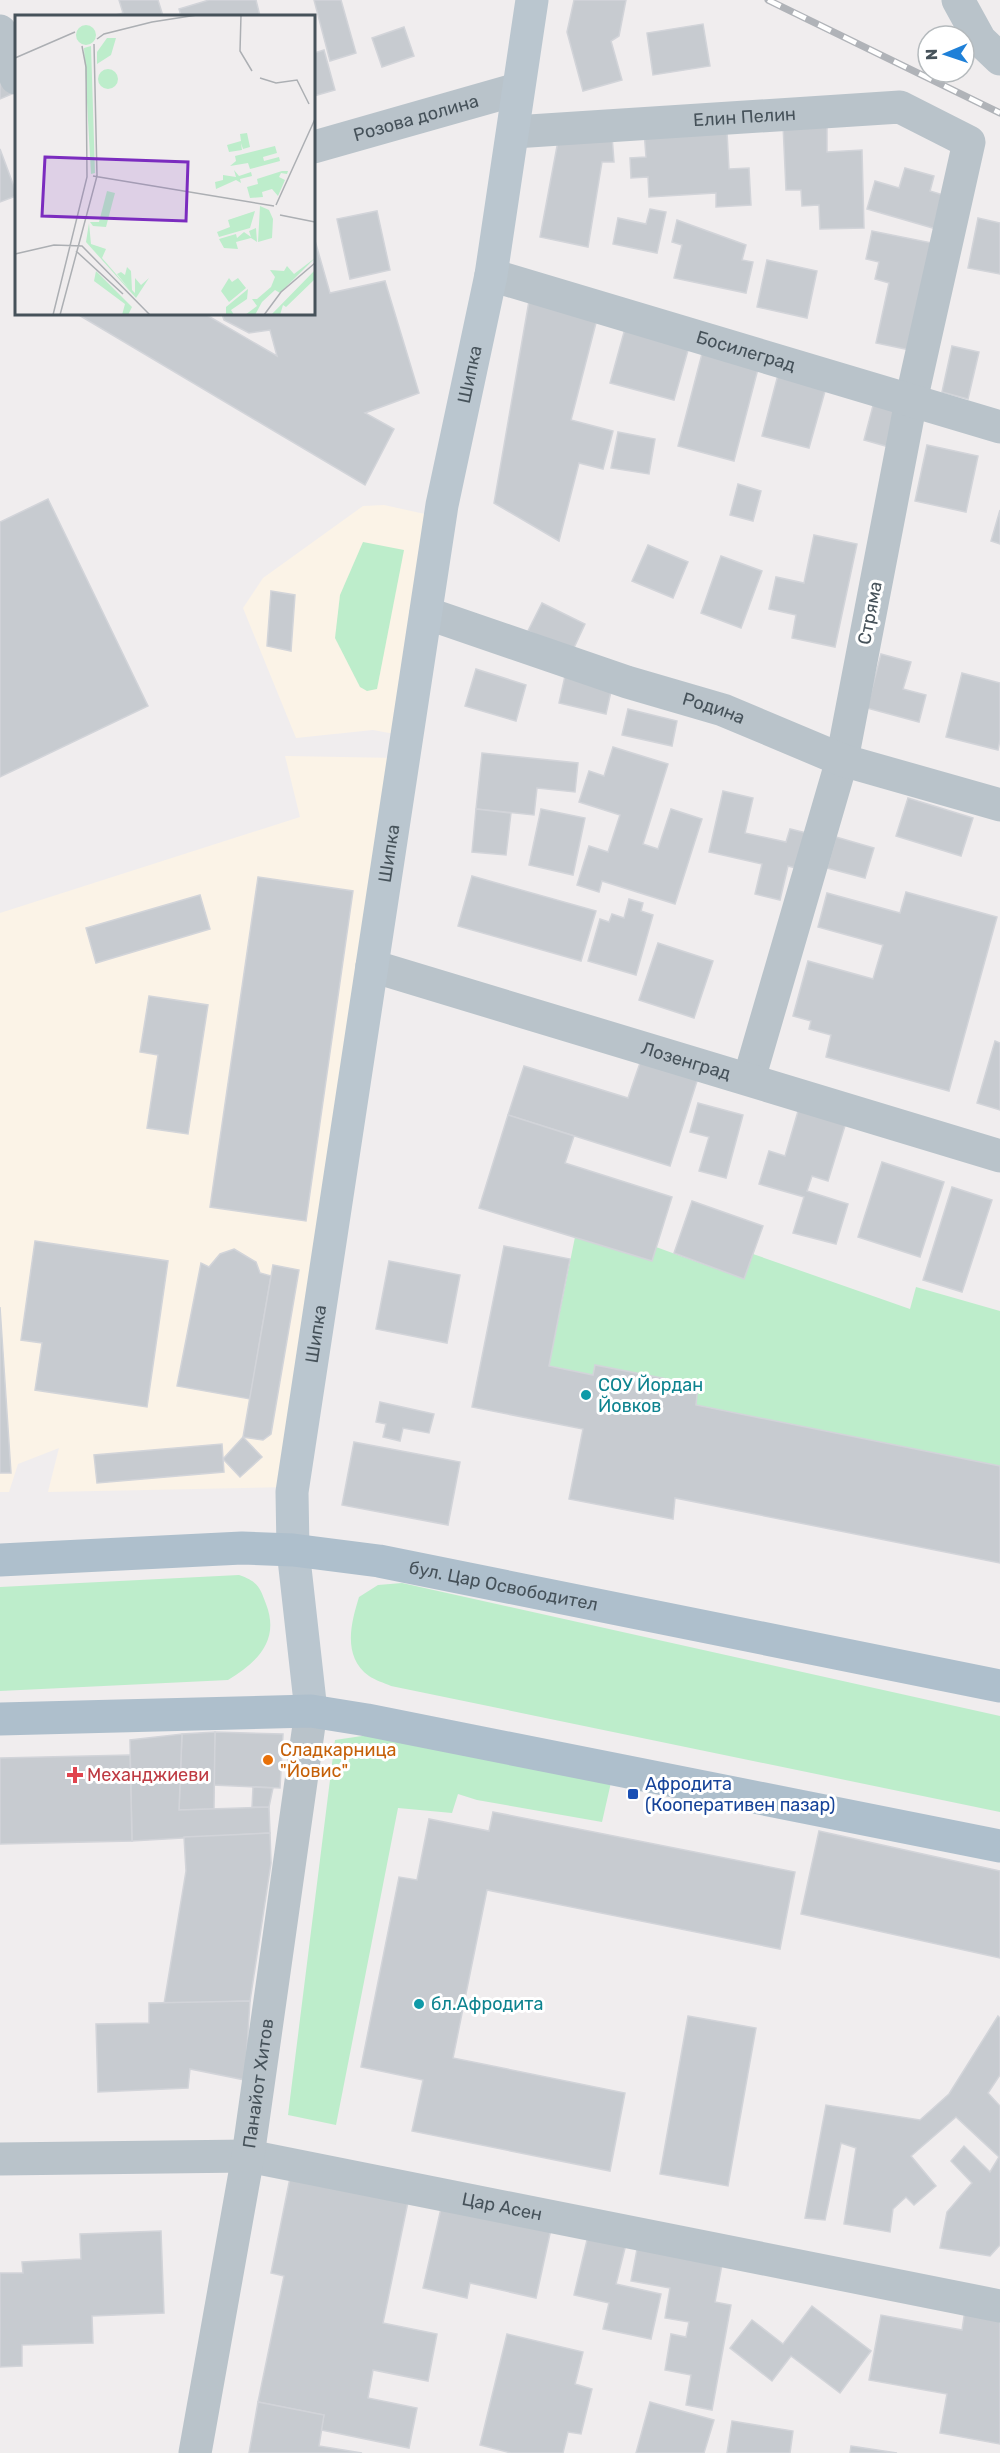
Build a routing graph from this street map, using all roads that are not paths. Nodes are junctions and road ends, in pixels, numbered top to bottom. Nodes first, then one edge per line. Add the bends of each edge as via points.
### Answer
1 (532, 0) edge
2 (958, 0) edge
3 (0, 31) edge
4 (1000, 59) edge
5 (15, 75) edge
6 (518, 89) junction
7 (514, 132) junction
8 (969, 142) joint
9 (315, 147) edge
10 (491, 275) junction
11 (911, 401) junction
12 (1000, 427) edge
13 (426, 613) junction
14 (842, 760) junction
15 (1000, 805) edge
16 (372, 966) junction
17 (749, 1079) junction
18 (1000, 1156) edge
19 (293, 1550) junction
20 (0, 1560) edge
21 (1000, 1686) edge
22 (311, 1711) junction
23 (0, 1719) edge
24 (1000, 1846) edge
25 (248, 2156) junction
26 (0, 2159) edge
27 (1000, 2306) edge
28 (195, 2453) edge

1 - 6 main road, Шипка
2 - 4 street via 980,40
3 - 5 street
6 - 7 main road, Шипка
6 - 9 street, Розова долина
7 - 8 street, Елин Пелин via 900,107
7 - 10 main road, Шипка
8 - 11 street, Стряма
10 - 11 street, Босилеград
10 - 13 main road, Шипка via 442,505
11 - 12 street, Босилеград
11 - 14 street, Стряма
13 - 14 street, Родина via 627,682 723,710
13 - 16 main road, Шипка
14 - 15 street, Родина
14 - 17 street, Стряма
16 - 17 street, Лозенград
16 - 19 main road, Шипка via 292,1492
17 - 18 street, Лозенград
19 - 20 main road, бул. Цар Освободител via 242,1548
19 - 21 main road, бул. Цар Освободител via 390,1564
19 - 22 main road, Шипка
22 - 23 main road
22 - 24 main road
22 - 25 street, Панайот Хитов
25 - 26 street, Цар Асен
25 - 27 street, Цар Асен
25 - 28 street, Панайот Хитов

